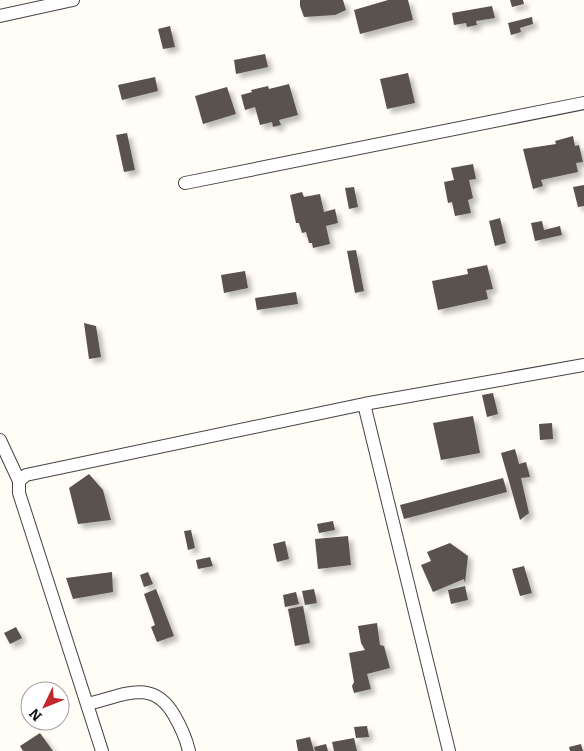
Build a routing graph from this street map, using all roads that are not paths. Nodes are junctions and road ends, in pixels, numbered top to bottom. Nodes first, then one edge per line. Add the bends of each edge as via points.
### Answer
1 (73, 0) edge
2 (0, 16) edge
3 (584, 103) edge
4 (185, 183) dead end
5 (584, 365) edge
6 (364, 404) junction
7 (0, 440) edge
8 (19, 481) junction
9 (87, 704) junction
10 (102, 751) edge
11 (189, 751) edge
12 (449, 751) edge

1 - 2 street
3 - 4 street
5 - 6 street
6 - 8 street via 26,475
6 - 12 street
7 - 8 street
8 - 9 street via 19,493
9 - 10 street
9 - 11 street via 142,691 157,695 168,705 181,727

